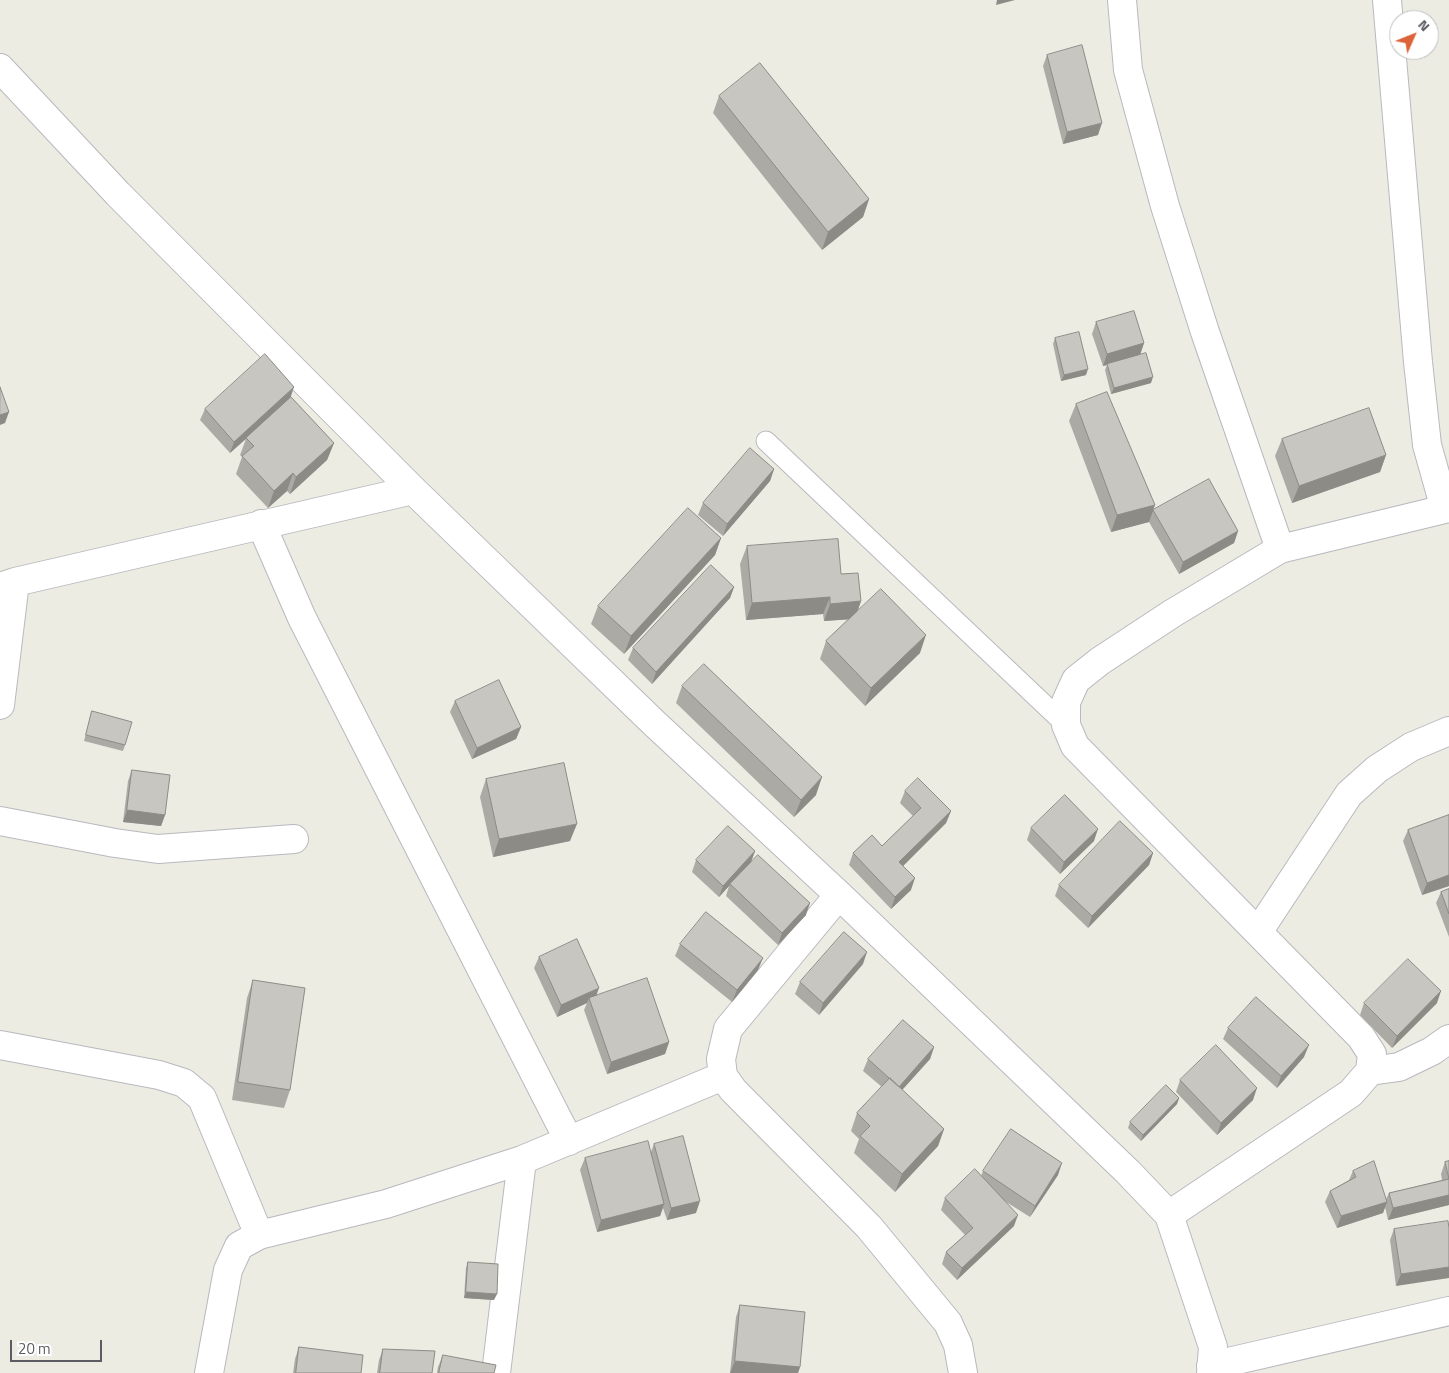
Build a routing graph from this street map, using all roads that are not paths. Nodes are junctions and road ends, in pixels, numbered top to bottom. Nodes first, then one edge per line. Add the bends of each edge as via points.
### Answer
1 (1122, 0) edge
2 (1387, 0) edge
3 (0, 68) edge
4 (766, 441) dead end
5 (413, 490) junction
6 (1447, 508) edge
7 (261, 524) junction
8 (1280, 549) junction
9 (7, 585) edge
10 (0, 705) edge
11 (1066, 725) junction
12 (1449, 732) edge
13 (0, 821) edge
14 (294, 839) dead end
15 (839, 895) junction
16 (1258, 932) junction
17 (1449, 1039) edge
18 (0, 1045) edge
19 (1370, 1071) junction
20 (722, 1076) junction
21 (569, 1141) junction
22 (522, 1160) junction
23 (1169, 1215) junction
24 (259, 1235) junction
25 (1449, 1311) edge
26 (1211, 1370) edge
27 (209, 1373) edge
28 (496, 1373) edge
29 (963, 1373) edge

1 - 8 street via 1128,70 1165,206
2 - 6 street via 1427,445
3 - 5 street via 118,194
4 - 11 lane
5 - 7 street
5 - 15 street via 654,723
6 - 8 street
7 - 9 street
7 - 21 street via 302,618
8 - 11 street via 1173,613 1082,675 1076,680 1066,702
9 - 10 street
11 - 16 street via 1075,746
12 - 16 street via 1411,747 1377,769 1349,794
13 - 14 street via 158,849
15 - 20 street via 728,1029 721,1059
15 - 23 street
16 - 19 street via 1361,1037 1372,1054
17 - 19 street via 1399,1067
18 - 24 street via 159,1075 184,1083 202,1098
19 - 23 street via 1351,1093
20 - 21 street
20 - 29 street via 869,1227 948,1323 958,1345
21 - 22 street
22 - 24 street via 386,1204
22 - 28 street
23 - 26 street via 1213,1347
24 - 27 street via 238,1246 228,1270
25 - 26 street

